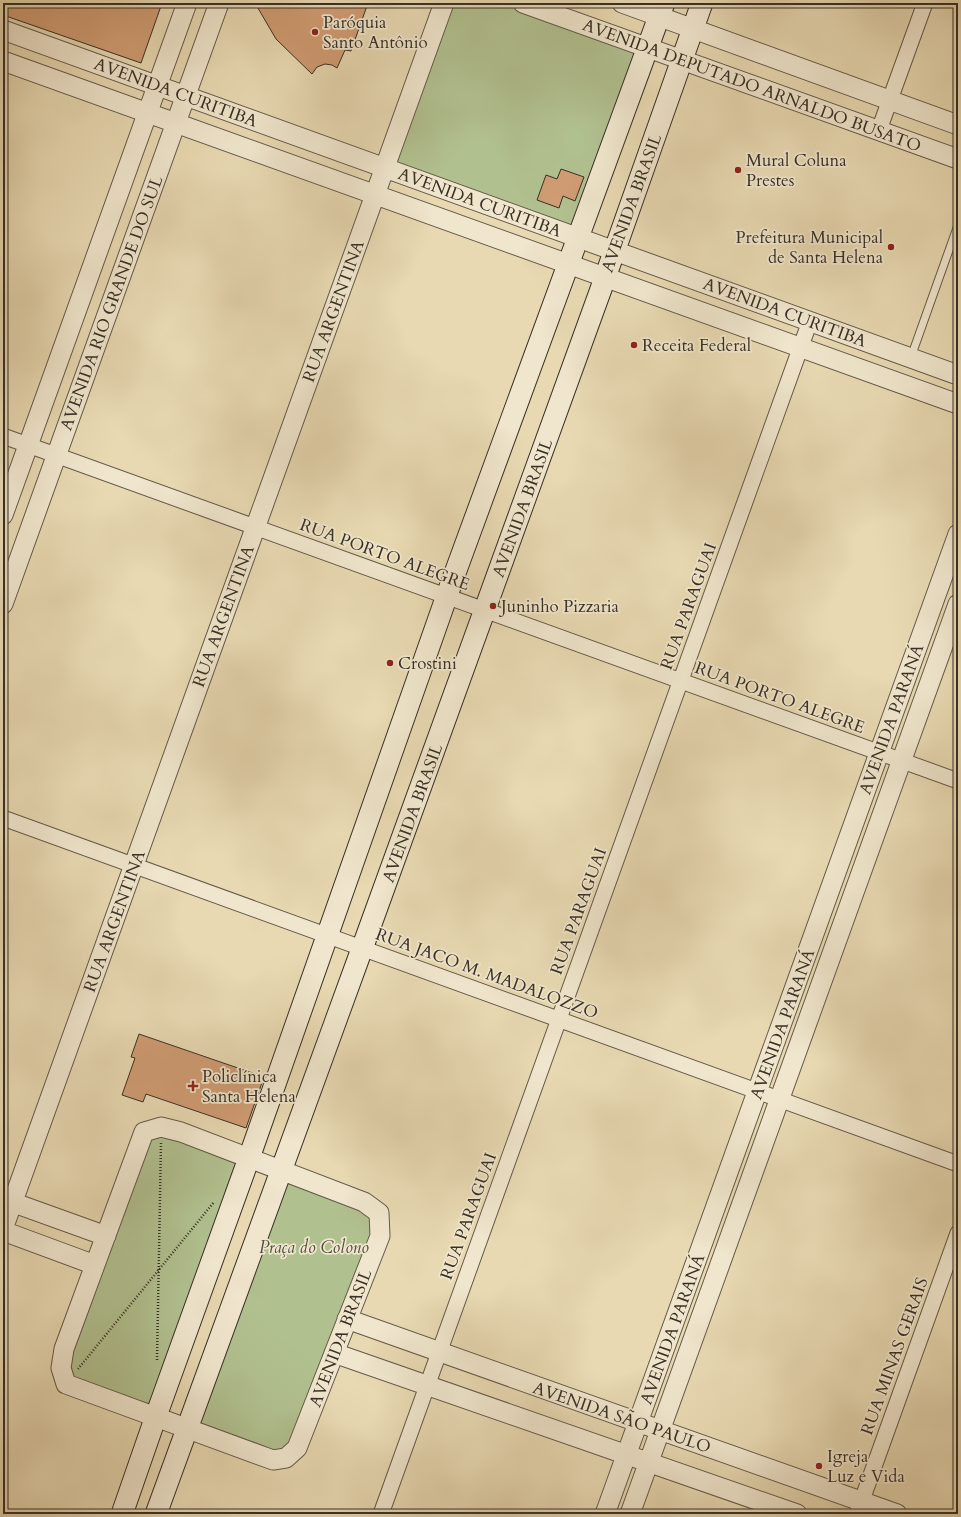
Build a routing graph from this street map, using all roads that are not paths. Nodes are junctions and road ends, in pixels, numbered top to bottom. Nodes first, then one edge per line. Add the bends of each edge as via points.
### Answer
1 (188, 3) edge
2 (219, 3) edge
3 (444, 3) edge
4 (523, 3) edge
5 (622, 3) edge
6 (702, 3) edge
7 (925, 3) edge
8 (662, 10) edge
9 (693, 29) junction
10 (3, 30) edge
11 (648, 48) junction
12 (682, 60) junction
13 (3, 62) edge
14 (158, 86) junction
15 (186, 96) junction
16 (890, 100) junction
17 (148, 113) junction
18 (176, 123) junction
19 (958, 125) edge
20 (879, 130) junction
21 (958, 159) edge
22 (384, 168) junction
23 (375, 194) junction
24 (958, 225) edge
25 (579, 238) junction
26 (615, 251) junction
27 (569, 264) junction
28 (605, 277) junction
29 (810, 321) junction
30 (801, 347) junction
31 (910, 357) junction
32 (958, 374) edge
33 (958, 404) edge
34 (3, 436) edge
35 (28, 445) junction
36 (56, 455) junction
37 (3, 515) edge
38 (255, 527) junction
39 (957, 539) edge
40 (447, 596) junction
41 (3, 604) edge
42 (958, 604) edge
43 (485, 610) junction
44 (681, 681) junction
45 (879, 752) junction
46 (902, 760) junction
47 (958, 781) edge
48 (3, 818) edge
49 (134, 866) junction
50 (328, 936) junction
51 (362, 948) junction
52 (559, 1019) junction
53 (757, 1091) junction
54 (779, 1099) junction
55 (249, 1158) junction
56 (958, 1164) edge
57 (282, 1170) junction
58 (8, 1200) edge
59 (3, 1230) edge
60 (958, 1233) edge
61 (106, 1236) junction
62 (95, 1265) junction
63 (347, 1319) junction
64 (439, 1352) junction
65 (334, 1353) junction
66 (427, 1386) junction
67 (156, 1416) junction
68 (638, 1422) junction
69 (187, 1428) junction
70 (660, 1430) junction
71 (627, 1455) junction
72 (648, 1462) junction
73 (859, 1508) edge
74 (122, 1514) edge
75 (156, 1514) edge
76 (381, 1514) edge
77 (605, 1514) edge
78 (630, 1514) edge
79 (797, 1514) edge
80 (897, 1514) edge

1 - 14 street, AVENIDA RIO GRANDE DO SUL
2 - 15 street, AVENIDA RIO GRANDE DO SUL
3 - 22 street, RUA ARGENTINA
4 - 11 street, AVENIDA DEPUTADO ARNALDO BUSATO
5 - 8 street, AVENIDA DEPUTADO ARNALDO BUSATO
6 - 9 main road, AVENIDA BRASIL
7 - 16 street
8 - 9 street, AVENIDA DEPUTADO ARNALDO BUSATO
8 - 11 main road
9 - 12 main road, AVENIDA BRASIL
9 - 16 street, AVENIDA DEPUTADO ARNALDO BUSATO
10 - 14 street, AVENIDA CURITIBA
11 - 12 street, AVENIDA DEPUTADO ARNALDO BUSATO
11 - 25 main road
12 - 20 street, AVENIDA DEPUTADO ARNALDO BUSATO
12 - 26 main road, AVENIDA BRASIL
13 - 17 street, AVENIDA CURITIBA
14 - 15 street, AVENIDA CURITIBA
14 - 17 street, AVENIDA RIO GRANDE DO SUL
15 - 18 street, AVENIDA RIO GRANDE DO SUL
15 - 22 street, AVENIDA CURITIBA
16 - 19 street, AVENIDA DEPUTADO ARNALDO BUSATO
16 - 20 street
17 - 18 street, AVENIDA CURITIBA
17 - 35 street, AVENIDA RIO GRANDE DO SUL
18 - 23 street, AVENIDA CURITIBA
18 - 36 street, AVENIDA RIO GRANDE DO SUL
20 - 21 street, AVENIDA DEPUTADO ARNALDO BUSATO
22 - 23 street, RUA ARGENTINA
22 - 25 street, AVENIDA CURITIBA
23 - 27 street, AVENIDA CURITIBA
23 - 38 street, RUA ARGENTINA
24 - 31 lane
25 - 26 street, AVENIDA CURITIBA
25 - 27 main road
26 - 28 main road, AVENIDA BRASIL
26 - 29 street, AVENIDA CURITIBA
27 - 28 street, AVENIDA CURITIBA
27 - 40 main road
28 - 30 street, AVENIDA CURITIBA
28 - 43 main road, AVENIDA BRASIL
29 - 30 street, RUA PARAGUAI
29 - 31 street, AVENIDA CURITIBA
30 - 33 street, AVENIDA CURITIBA
30 - 44 street, RUA PARAGUAI
31 - 32 street, AVENIDA CURITIBA
34 - 35 street, RUA PORTO ALEGRE
35 - 36 street, RUA PORTO ALEGRE
35 - 37 street, AVENIDA RIO GRANDE DO SUL
36 - 38 street, RUA PORTO ALEGRE
36 - 41 street, AVENIDA RIO GRANDE DO SUL
38 - 40 street, RUA PORTO ALEGRE
38 - 49 street, RUA ARGENTINA
39 - 45 street, AVENIDA PARANÁ
40 - 43 street, RUA PORTO ALEGRE
40 - 50 main road
42 - 46 street, AVENIDA PARANÁ
43 - 44 street, RUA PORTO ALEGRE
43 - 51 main road, AVENIDA BRASIL
44 - 45 street, RUA PORTO ALEGRE
44 - 52 street, RUA PARAGUAI
45 - 46 street, RUA PORTO ALEGRE
45 - 53 street, AVENIDA PARANÁ
46 - 47 street, RUA PORTO ALEGRE
46 - 54 street, AVENIDA PARANÁ
48 - 49 street, RUA JACO M. MADALOZZO
49 - 50 street, RUA JACO M. MADALOZZO
49 - 58 street, RUA ARGENTINA
50 - 51 street, RUA JACO M. MADALOZZO
50 - 55 main road
51 - 52 street, RUA JACO M. MADALOZZO
51 - 57 main road, AVENIDA BRASIL
52 - 53 street, RUA JACO M. MADALOZZO
52 - 64 street, RUA PARAGUAI
53 - 54 street, RUA JACO M. MADALOZZO
53 - 68 street, AVENIDA PARANÁ
54 - 56 street, RUA JACO M. MADALOZZO
54 - 70 street, AVENIDA PARANÁ
55 - 57 street, AVENIDA BRASIL
55 - 61 street, AVENIDA BRASIL via 161,1127 144,1132
55 - 67 main road
57 - 63 street, AVENIDA BRASIL via 364,1202 378,1213 380,1236
57 - 69 main road, AVENIDA BRASIL
58 - 59 street, RUA ARGENTINA
58 - 61 street
59 - 62 street
60 - 73 street, RUA MINAS GERAIS
61 - 62 street
62 - 67 street, AVENIDA BRASIL via 64,1349 61,1368 66,1384
63 - 64 street, AVENIDA SÃO PAULO
63 - 65 street, AVENIDA BRASIL
64 - 66 street, RUA PARAGUAI
64 - 68 street, AVENIDA SÃO PAULO
65 - 66 street, AVENIDA SÃO PAULO
65 - 69 street, AVENIDA BRASIL via 297,1448 286,1458 273,1460
66 - 71 street, AVENIDA SÃO PAULO
66 - 76 street, RUA PARAGUAI
67 - 69 street, AVENIDA BRASIL
67 - 74 main road
68 - 70 street, AVENIDA SÃO PAULO
68 - 71 street, AVENIDA PARANÁ
69 - 75 main road, AVENIDA BRASIL
70 - 72 street, AVENIDA PARANÁ
70 - 73 street, AVENIDA SÃO PAULO
71 - 72 street, AVENIDA SÃO PAULO
71 - 77 street, AVENIDA PARANÁ
72 - 78 street, AVENIDA PARANÁ
72 - 79 street, AVENIDA SÃO PAULO
73 - 80 street, AVENIDA SÃO PAULO

